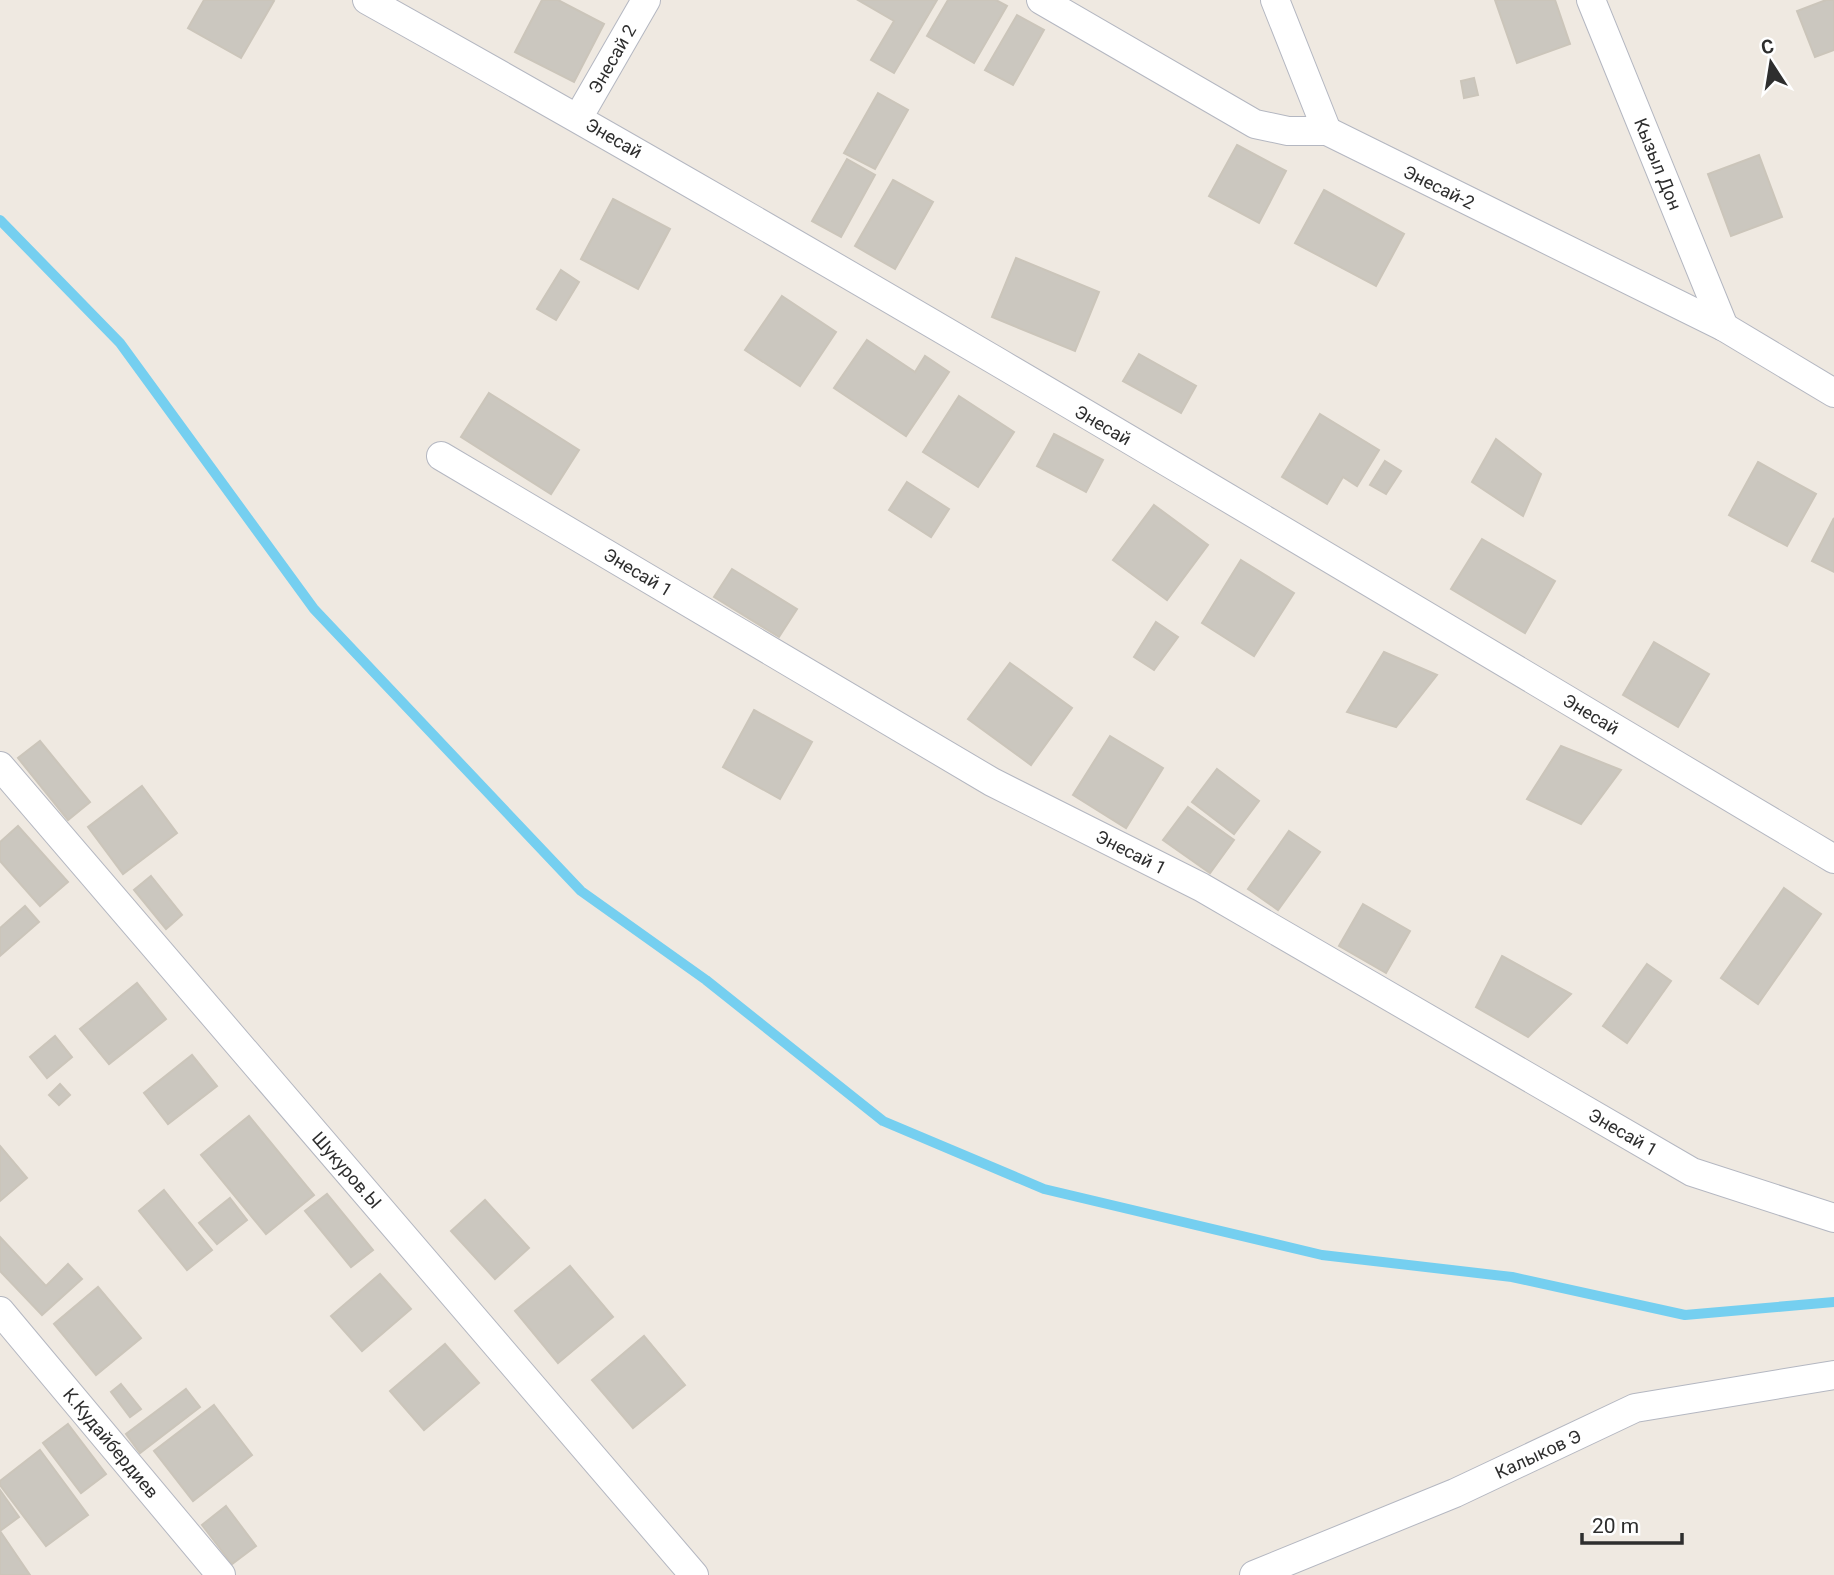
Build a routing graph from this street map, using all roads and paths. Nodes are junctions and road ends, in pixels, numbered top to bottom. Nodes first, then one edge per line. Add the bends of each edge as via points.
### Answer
1 (367, 0) edge
2 (646, 0) edge
3 (1041, 0) edge
4 (1275, 0) edge
5 (1591, 0) edge
6 (578, 118) junction
7 (1326, 131) junction
8 (1724, 327) junction
9 (1834, 393) edge
10 (441, 456) dead end
11 (0, 766) edge
12 (1834, 859) edge
13 (1834, 1218) edge
14 (0, 1311) edge
15 (1834, 1375) edge
16 (221, 1575) edge
17 (694, 1575) edge
18 (1254, 1575) edge

1 - 6 street, Энесай
2 - 6 street, Энесай 2
3 - 7 street, Энесай-2 via 1255,124 1288,131
4 - 7 street
5 - 8 street, Кызыл Дон
6 - 12 street, Энесай
7 - 8 street, Энесай-2
8 - 9 street, Энесай-2
10 - 13 street, Энесай 1 via 992,782 1201,887 1692,1172
11 - 17 street, Шукуров.Ы
14 - 16 street, К.Кудайбердиев
15 - 18 street, Калыков Э via 1635,1408 1455,1493

